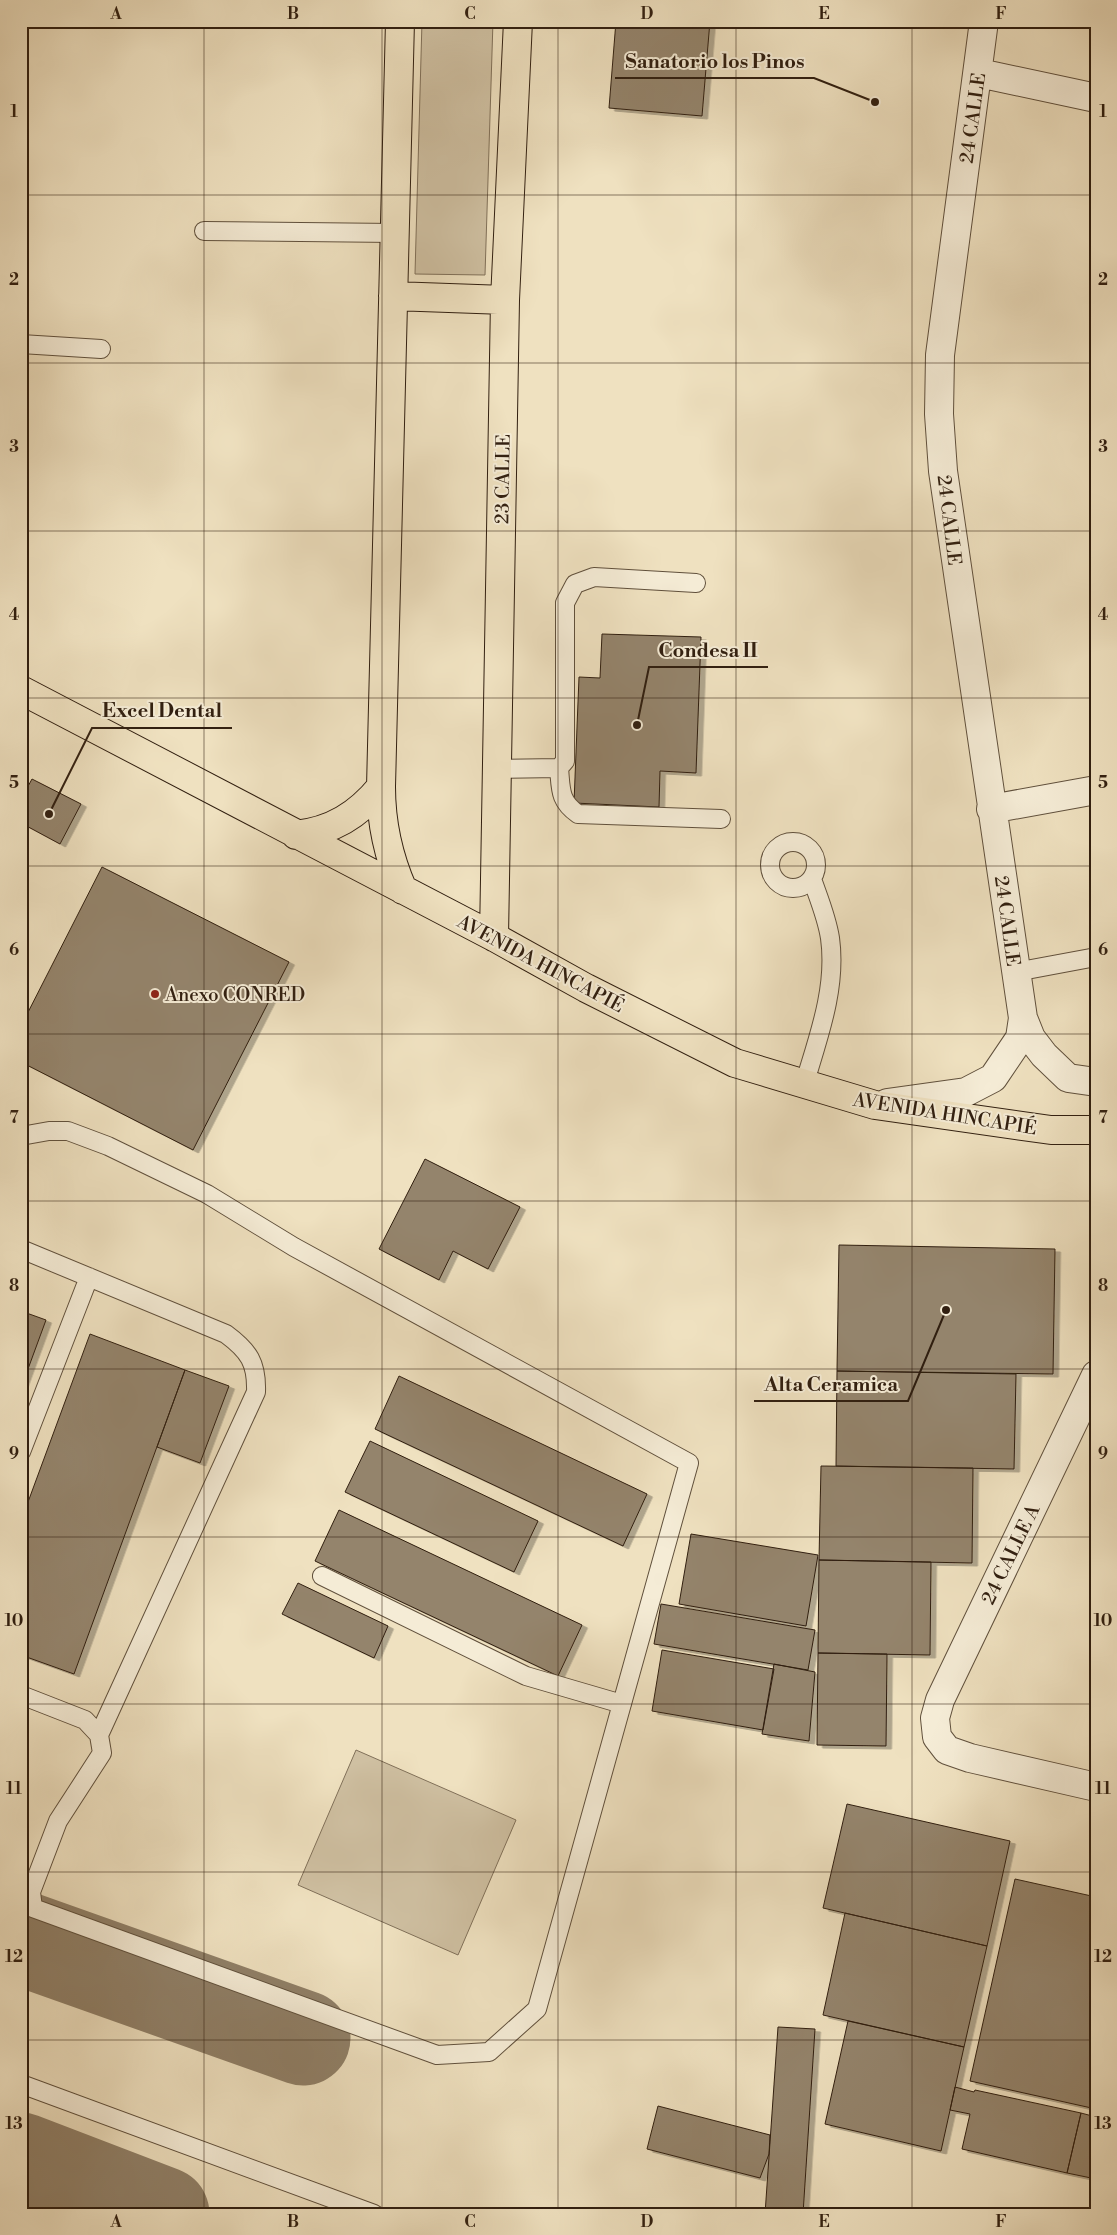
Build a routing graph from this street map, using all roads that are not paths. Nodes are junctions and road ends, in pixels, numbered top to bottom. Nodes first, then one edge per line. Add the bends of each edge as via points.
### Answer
1 (400, 21) edge
2 (518, 21) edge
3 (984, 21) edge
4 (979, 73) junction
5 (1096, 98) edge
6 (204, 231) dead end
7 (394, 233) junction
8 (393, 296) junction
9 (505, 300) junction
10 (21, 344) edge
11 (101, 349) dead end
12 (696, 583) dead end
13 (21, 690) edge
14 (497, 768) junction
15 (559, 768) junction
16 (381, 787) junction
17 (1096, 790) edge
18 (991, 809) junction
19 (721, 819) dead end
20 (296, 835) junction
21 (812, 879) dead end
22 (403, 890) junction
23 (494, 937) junction
24 (1096, 957) edge
25 (1016, 972) junction
26 (1022, 1018) junction
27 (1096, 1082) edge
28 (804, 1085) junction
29 (876, 1105) junction
30 (1096, 1130) edge
31 (21, 1136) edge
32 (21, 1249) edge
33 (89, 1276) junction
34 (1096, 1374) edge
35 (21, 1452) edge
36 (322, 1576) dead end
37 (21, 1695) edge
38 (622, 1704) junction
39 (99, 1735) junction
40 (1096, 1787) edge
41 (21, 2084) edge
42 (374, 2214) edge

1 - 7 main road
2 - 9 main road, 23 CALLE
3 - 4 street, 24 CALLE
4 - 5 street
4 - 18 street, 24 CALLE via 940,355 939,414 951,537
6 - 7 lane
7 - 8 main road
8 - 9 main road
8 - 16 main road
9 - 14 main road, 23 CALLE
10 - 11 lane
12 - 15 lane via 594,577 575,584 566,603 565,761
13 - 20 main road, AVENIDA HINCAPIÉ
14 - 15 lane
14 - 23 main road, 23 CALLE
15 - 19 lane via 561,792 567,806 578,814
16 - 20 main road via 346,820 314,833
16 - 22 main road via 386,841 392,866
17 - 18 street
18 - 25 street, 24 CALLE
20 - 22 main road, AVENIDA HINCAPIÉ
21 - 28 lane via 826,919 831,964 827,1005
22 - 23 main road, AVENIDA HINCAPIÉ
23 - 28 main road, AVENIDA HINCAPIÉ via 586,988 735,1063
24 - 25 lane
25 - 26 street, 24 CALLE
26 - 27 street, 24 CALLE via 1044,1055 1068,1078
26 - 29 street, 24 CALLE via 1020,1038 993,1078 966,1092
28 - 29 main road, AVENIDA HINCAPIÉ
29 - 30 main road, AVENIDA HINCAPIÉ via 1051,1130
31 - 38 lane via 68,1131 108,1146 207,1194 294,1247 688,1463
32 - 33 lane
33 - 35 lane
33 - 39 lane via 226,1334 246,1351 256,1374 256,1392
34 - 40 street, 24 CALLE A via 940,1700 935,1718 937,1737 947,1750
36 - 38 lane via 526,1676
37 - 39 lane via 85,1720
38 - 39 lane via 537,2008 489,2052 437,2054 34,1908 31,1892 58,1821 102,1753
41 - 42 lane

